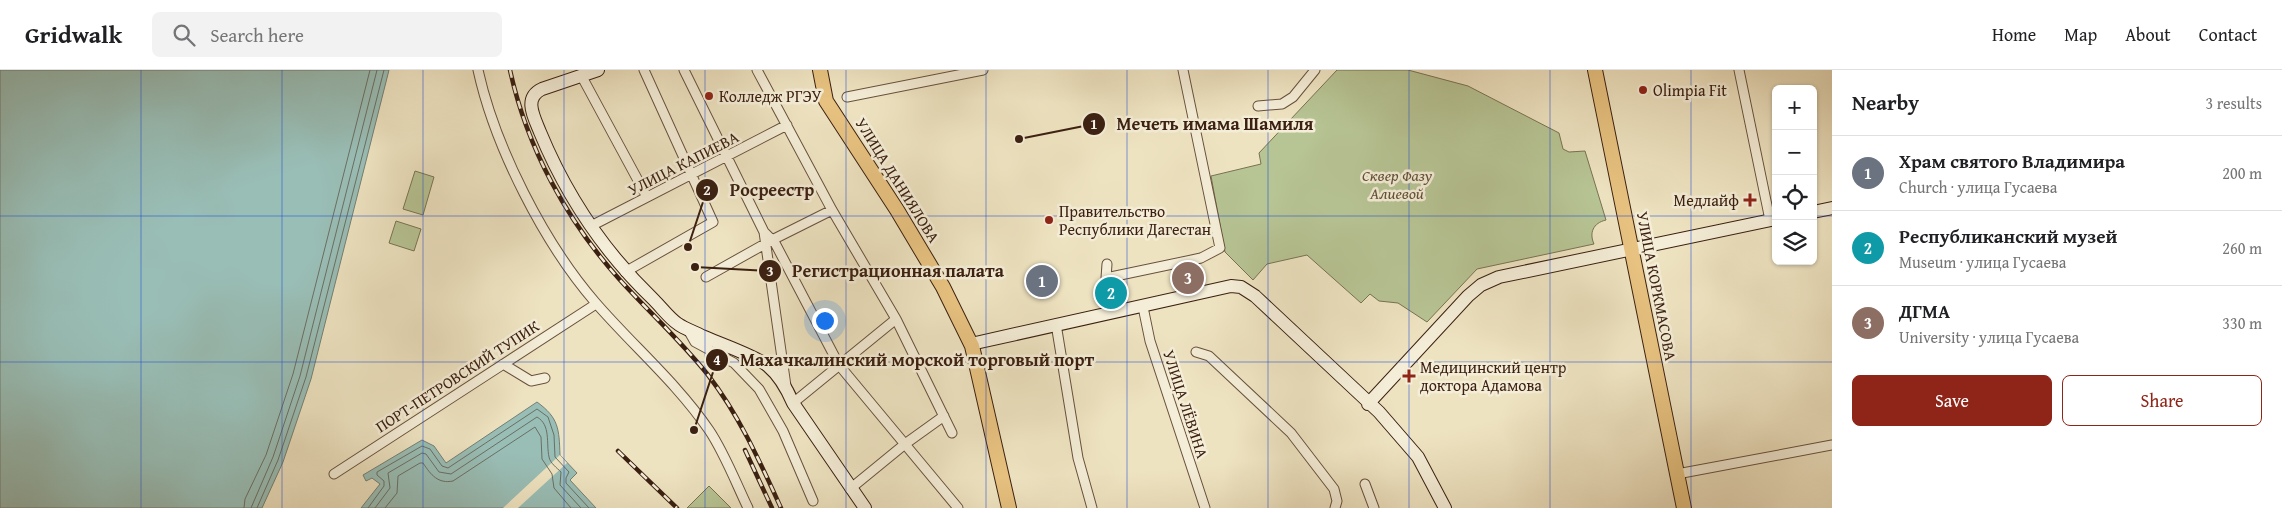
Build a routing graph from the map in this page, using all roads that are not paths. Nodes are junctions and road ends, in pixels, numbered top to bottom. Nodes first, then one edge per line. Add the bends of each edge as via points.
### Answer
1 (478, 70) edge
2 (596, 70) edge
3 (644, 70) edge
4 (684, 70) edge
5 (757, 70) edge
6 (821, 70) edge
7 (983, 70) edge
8 (1183, 70) edge
9 (1315, 70) edge
10 (1595, 70) edge
11 (1739, 70) edge
12 (940, 74) edge
13 (580, 75) junction
14 (847, 97) dead end
15 (1258, 106) dead end
16 (787, 125) junction
17 (728, 157) junction
18 (692, 176) junction
19 (647, 197) junction
20 (1832, 208) edge
21 (832, 210) junction
22 (1817, 211) edge
23 (1772, 216) edge
24 (1772, 220) edge
25 (591, 226) junction
26 (768, 242) junction
27 (1632, 248) junction
28 (1107, 264) dead end
29 (625, 272) junction
30 (706, 277) dead end
31 (596, 304) junction
32 (1143, 308) junction
33 (896, 319) junction
34 (1057, 325) junction
35 (687, 328) junction
36 (972, 345) junction
37 (1196, 352) dead end
38 (503, 364) junction
39 (839, 365) junction
40 (545, 378) dead end
41 (786, 386) junction
42 (794, 403) junction
43 (1369, 404) junction
44 (944, 416) junction
45 (952, 433) dead end
46 (905, 444) junction
47 (1832, 445) edge
48 (334, 474) dead end
49 (1677, 474) junction
50 (1365, 484) dead end
51 (850, 489) junction
52 (813, 501) dead end
53 (748, 508) edge
54 (858, 508) edge
55 (865, 508) edge
56 (958, 508) edge
57 (1010, 508) edge
58 (1092, 508) edge
59 (1205, 508) edge
60 (1335, 508) edge
61 (1374, 508) edge
62 (1444, 508) edge
63 (1684, 508) edge

1 - 31 street via 518,180 571,271
2 - 13 street
3 - 18 street
4 - 17 street
5 - 16 street
6 - 36 main road, УЛИЦА ДАНИЯЛОВА via 829,100 944,286
7 - 12 street
8 - 28 street via 1220,248 1201,258 1106,278
9 - 15 street via 1293,97 1282,104
10 - 27 main road, УЛИЦА КОРКМАСОВА
11 - 23 street
12 - 14 street
13 - 19 street
13 - 25 street via 542,89 534,95 531,108 550,155
16 - 17 street, УЛИЦА КАПИЕВА
16 - 21 street
17 - 18 street, УЛИЦА КАПИЕВА
17 - 26 street
18 - 19 street, УЛИЦА КАПИЕВА
18 - 29 street via 713,222
19 - 25 street, УЛИЦА КАПИЕВА
20 - 22 street
21 - 26 street
21 - 33 street
24 - 27 street
25 - 29 street
26 - 30 street
26 - 39 street
26 - 41 street
27 - 43 street via 1498,277 1481,285
27 - 49 main road, УЛИЦА КОРКМАСОВА
29 - 35 street via 679,325
31 - 38 street, ПОРТ-ПЕТРОВСКИЙ ТУПИК
31 - 53 street via 674,383 710,431
32 - 34 street
32 - 43 street via 1230,288 1247,292
32 - 43 street via 1230,286 1241,287 1255,296
32 - 59 street, УЛИЦА ЛЁВИНА via 1150,341
33 - 39 street
33 - 44 street
34 - 36 street
34 - 58 street via 1078,458
35 - 41 street via 767,365
35 - 52 street via 695,342 734,363 759,389 783,431
36 - 57 main road, УЛИЦА ДАНИЯЛОВА
37 - 60 street via 1210,356 1291,433 1334,489 1338,501
38 - 40 street via 531,381
38 - 48 street, ПОРТ-ПЕТРОВСКИЙ ТУПИК
39 - 42 street
39 - 46 street
41 - 42 street
42 - 51 street
43 - 62 street via 1416,459
44 - 45 street
44 - 46 street
46 - 51 street
46 - 56 street
47 - 49 street
49 - 63 main road, УЛИЦА КОРКМАСОВА
50 - 61 street
51 - 54 street
51 - 55 street

